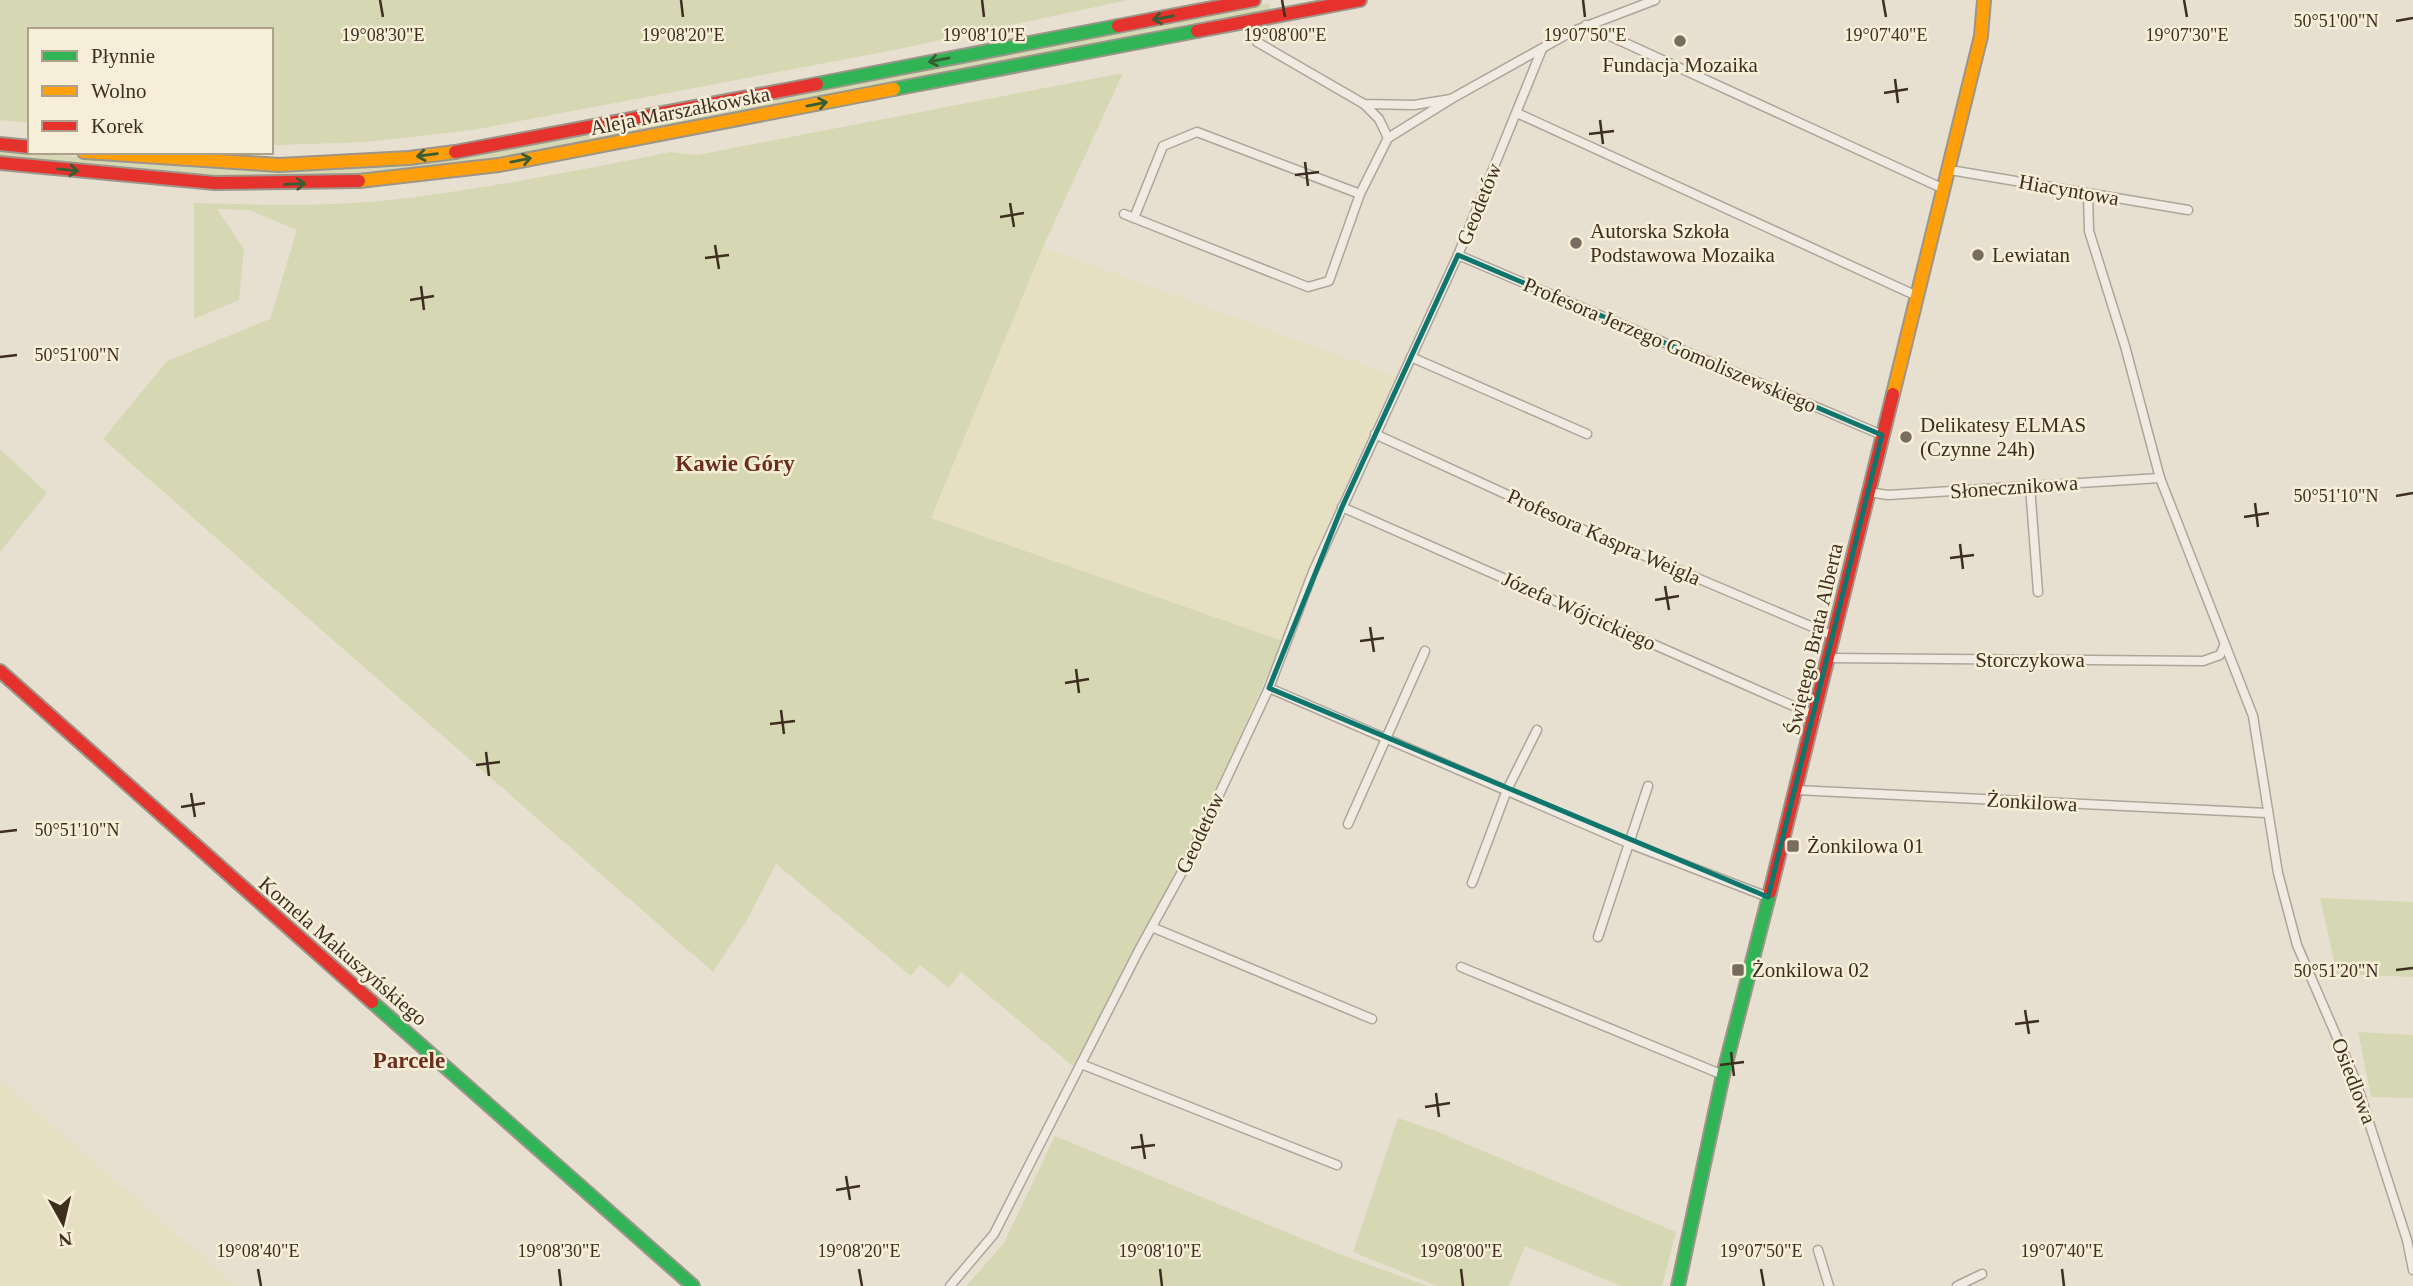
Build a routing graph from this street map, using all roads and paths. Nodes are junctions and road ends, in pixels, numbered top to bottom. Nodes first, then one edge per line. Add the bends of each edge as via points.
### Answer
1 (1254, 0) edge
2 (1360, 0) edge
3 (1655, 0) edge
4 (1984, 0) edge
5 (1586, 25) junction
6 (1257, 42) dead end
7 (1542, 49) junction
8 (1451, 99) junction
9 (1364, 104) junction
10 (1517, 113) junction
11 (1388, 138) junction
12 (0, 144) edge
13 (28, 147) edge
14 (109, 154) edge
15 (0, 163) edge
16 (1950, 170) junction
17 (1944, 189) junction
18 (1360, 194) junction
19 (2088, 194) junction
20 (2188, 210) dead end
21 (1124, 214) dead end
22 (1134, 218) junction
23 (1458, 256) junction
24 (1917, 296) junction
25 (1411, 358) junction
26 (1375, 434) junction
27 (1587, 434) dead end
28 (1882, 435) junction
29 (2160, 478) junction
30 (2030, 486) junction
31 (1868, 492) junction
32 (1342, 507) junction
33 (2038, 592) dead end
34 (1834, 636) junction
35 (2224, 646) junction
36 (1425, 651) dead end
37 (1830, 658) junction
38 (0, 671) edge
39 (1269, 688) junction
40 (1816, 716) junction
41 (1537, 730) dead end
42 (1388, 738) junction
43 (1648, 786) dead end
44 (1507, 790) junction
45 (1797, 790) junction
46 (2267, 813) junction
47 (1348, 824) dead end
48 (1628, 843) junction
49 (1472, 883) dead end
50 (1768, 897) junction
51 (1154, 928) junction
52 (1598, 937) dead end
53 (1461, 967) dead end
54 (1372, 1019) dead end
55 (1082, 1064) junction
56 (1723, 1075) junction
57 (1337, 1165) dead end
58 (1818, 1250) dead end
59 (2413, 1270) edge
60 (1982, 1274) dead end
61 (693, 1286) edge
62 (950, 1286) edge
63 (1678, 1286) edge
64 (1829, 1286) edge
65 (1957, 1286) edge

1 -> 14 main road, Aleja Marszałkowska via 410,158 236,164
15 -> 2 main road, Aleja Marszałkowska via 235,184 430,175
3 - 5 street
4 - 16 main road, Świętego Brata Alberta via 1981,36
5 - 7 street
5 - 17 street
6 - 9 street
7 - 8 street
7 - 10 street, Geodetów
8 - 9 street via 1402,106
8 - 11 street
9 - 11 street via 1379,119
10 - 23 street, Geodetów
10 - 24 street
11 - 18 street
12 - 13 main road
16 - 17 main road, Świętego Brata Alberta
16 - 19 street, Hiacyntowa
17 - 24 main road, Świętego Brata Alberta
18 - 22 street via 1197,132 1163,146
18 - 22 street via 1329,281 1308,287
19 - 20 street, Hiacyntowa
19 - 29 street, Osiedlowa via 2089,231
21 - 22 street
23 - 25 street, Geodetów
23 - 28 street, Profesora Jerzego Gomoliszewskiego
24 - 28 main road, Świętego Brata Alberta
25 - 26 street, Geodetów
25 - 27 street
26 - 32 street, Geodetów
26 - 34 street, Profesora Kaspra Weigla via 1586,531
28 - 31 main road, Świętego Brata Alberta
29 - 30 street, Słonecznikowa
29 - 35 street, Osiedlowa
30 - 31 street, Słonecznikowa via 1888,495
30 - 33 street
31 - 34 main road, Świętego Brata Alberta
32 - 39 street, Geodetów
32 - 40 street, Józefa Wójcickiego
34 - 37 main road, Świętego Brata Alberta
35 - 37 street, Storczykowa via 2220,655 2203,661
35 - 46 street, Osiedlowa via 2253,716
36 - 42 street
37 - 40 main road, Świętego Brata Alberta
38 - 61 main road, Kornela Makuszyńskiego
39 - 42 street
39 - 51 street, Geodetów
40 - 45 main road, Świętego Brata Alberta
41 - 44 street
42 - 44 street
42 - 47 street
43 - 48 street
44 - 48 street
44 - 49 street
45 - 46 street, Żonkilowa
45 - 50 main road, Świętego Brata Alberta
46 - 59 street, Osiedlowa via 2282,897 2297,945 2355,1079
48 - 50 street
48 - 52 street
50 - 56 main road, Świętego Brata Alberta
51 - 54 street
51 - 55 street, Geodetów
53 - 56 street
55 - 57 street
55 - 62 street, Geodetów via 995,1234
56 - 63 main road, Świętego Brata Alberta
58 - 64 street
60 - 65 street

